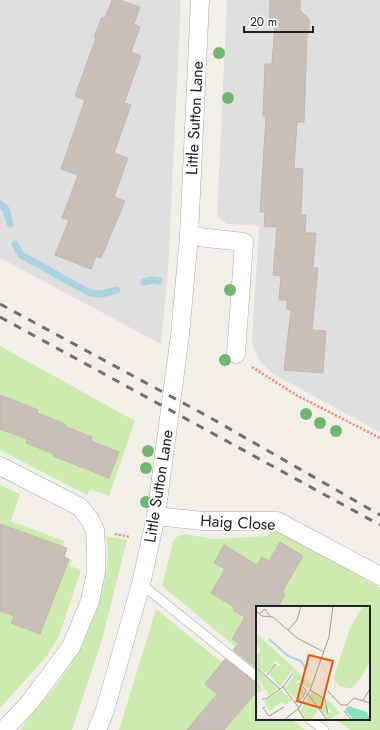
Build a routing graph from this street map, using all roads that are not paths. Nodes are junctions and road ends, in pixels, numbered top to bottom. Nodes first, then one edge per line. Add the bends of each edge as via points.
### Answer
1 (200, 0) edge
2 (189, 236) junction
3 (236, 354) road end
4 (0, 466) edge
5 (156, 516) junction
6 (380, 576) edge
7 (141, 584) junction
8 (256, 676) edge
9 (311, 720) edge
10 (4, 730) edge
11 (97, 730) edge
12 (324, 730) edge

1 - 2 street, Little Sutton Lane
2 - 3 street via 244,242
2 - 5 street, Little Sutton Lane via 180,335
4 - 10 street via 80,507 95,530 96,572 90,601 71,647 30,702
5 - 6 street, Haig Close via 203,521 276,521
5 - 7 street, Little Sutton Lane
7 - 8 lane
7 - 11 street, Little Sutton Lane
9 - 12 lane

